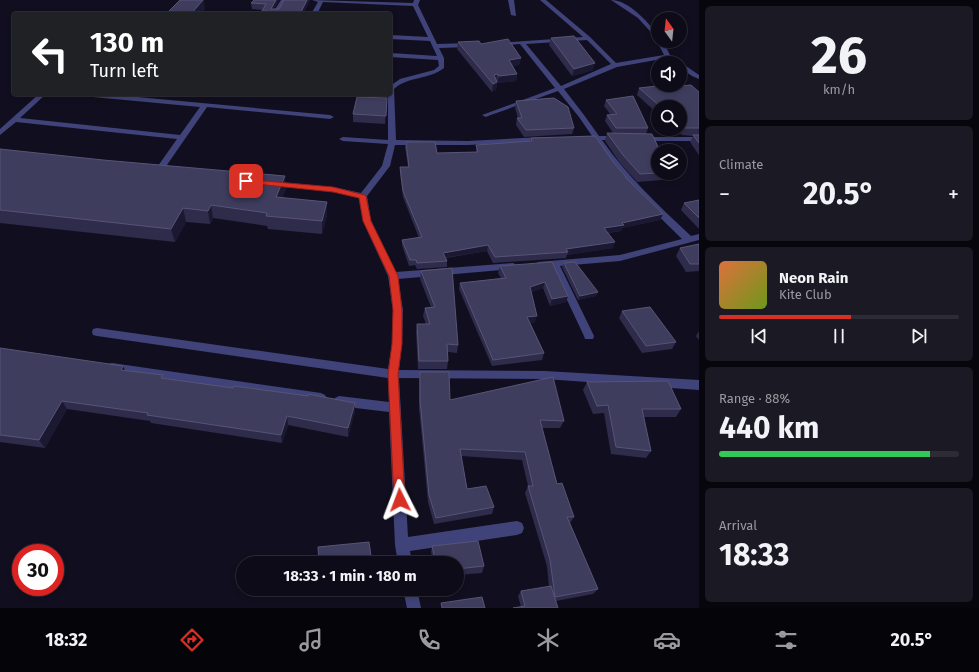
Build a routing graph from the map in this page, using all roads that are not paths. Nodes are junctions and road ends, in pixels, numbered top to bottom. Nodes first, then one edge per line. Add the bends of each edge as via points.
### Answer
1 (284, 0) edge
2 (315, 0) edge
3 (321, 0) edge
4 (330, 0) edge
5 (511, 0) edge
6 (543, 0) edge
7 (614, 0) edge
8 (352, 1) edge
9 (416, 2) edge
10 (276, 12) edge
11 (315, 12) edge
12 (514, 15) dead end
13 (651, 30) edge
14 (392, 37) edge
15 (588, 38) junction
16 (521, 42) junction
17 (433, 43) junction
18 (492, 44) edge
19 (477, 45) edge
20 (664, 48) edge
21 (392, 54) edge
22 (668, 56) edge
23 (441, 58) junction
24 (651, 59) edge
25 (616, 65) junction
26 (687, 70) edge
27 (699, 77) edge
28 (395, 82) edge
29 (559, 89) junction
30 (41, 96) edge
31 (104, 96) edge
32 (391, 96) edge
33 (205, 105) junction
34 (486, 115) dead end
35 (330, 117) dead end
36 (14, 120) junction
37 (0, 133) edge
38 (182, 137) junction
39 (598, 137) junction
40 (577, 138) edge
41 (343, 139) dead end
42 (549, 139) edge
43 (699, 139) edge
44 (391, 144) junction
45 (157, 173) edge
46 (262, 183) edge
47 (363, 196) junction
48 (699, 237) edge
49 (688, 239) junction
50 (554, 263) junction
51 (393, 276) junction
52 (97, 332) dead end
53 (589, 336) dead end
54 (101, 365) edge
55 (393, 374) junction
56 (699, 385) edge
57 (395, 408) junction
58 (517, 528) dead end
59 (402, 545) junction
60 (404, 556) edge
61 (411, 596) edge
62 (414, 608) edge

1 - 10 street
2 - 3 street
3 - 4 street
3 - 11 street
4 - 8 street
5 - 12 street
6 - 15 street
7 - 13 street via 640,17
8 - 9 street
9 - 17 street
14 - 17 street
15 - 16 street
15 - 25 street
16 - 18 street
16 - 29 street
17 - 19 street
17 - 23 street
20 - 22 street
21 - 23 street
23 - 28 street via 442,67 439,70
24 - 25 street
25 - 29 street
26 - 27 street
29 - 34 street
29 - 39 street
30 - 36 street
31 - 33 street
32 - 44 street
33 - 35 street
33 - 38 street
36 - 37 street
36 - 38 street
38 - 45 street
39 - 40 street
39 - 43 street
39 - 49 street via 616,166 638,191
41 - 44 street
42 - 44 street
44 - 47 street via 384,168
46 - 47 street via 333,189
47 - 51 street via 367,221
48 - 49 street
49 - 50 street via 620,258
50 - 51 street
50 - 53 street
51 - 55 street via 398,310
52 - 55 street
54 - 57 street
55 - 56 street via 545,376
55 - 57 street
57 - 59 street
58 - 59 street
59 - 60 street
61 - 62 street

